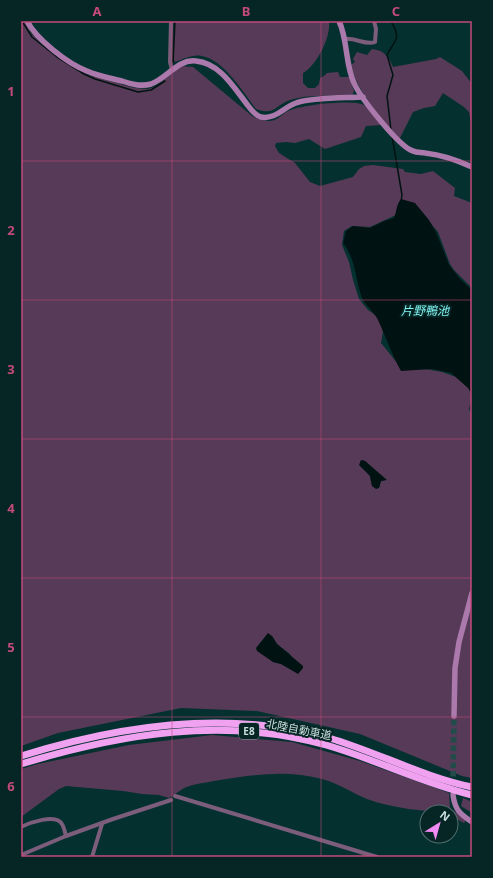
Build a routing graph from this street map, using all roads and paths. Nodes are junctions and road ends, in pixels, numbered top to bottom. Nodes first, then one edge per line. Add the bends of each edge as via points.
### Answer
1 (27, 21) edge
2 (171, 21) edge
3 (339, 21) edge
4 (374, 21) edge
5 (344, 39) junction
6 (172, 70) junction
7 (363, 97) junction
8 (472, 167) edge
9 (472, 593) edge
10 (454, 716) tunnel mouth
11 (21, 756) edge
12 (21, 764) edge
13 (472, 787) edge
14 (453, 795) dead end
15 (472, 795) edge
16 (175, 796) dead end
17 (171, 800) dead end
18 (472, 822) edge
19 (102, 824) junction
20 (21, 827) edge
21 (66, 836) junction
22 (21, 856) edge
23 (92, 857) edge
24 (377, 857) edge

1 - 6 street via 35,34 52,48 77,66 97,75 145,85
2 - 6 street
3 - 5 street
4 - 5 street via 375,42 370,44 357,39
5 - 7 street via 354,83
6 - 7 street via 191,61 214,68 228,80 252,111 263,117 273,116 291,105 304,101
7 - 8 street via 402,145 413,151 458,160
9 - 10 street via 455,668
11 - 13 highway, 北陸自動車道 / E8 via 136,728 208,722 256,724 327,737
12 - 15 highway, 北陸自動車道 / E8 via 84,746 136,736 185,730 232,730 279,735 324,744
14 - 18 street via 456,808
16 - 24 street
17 - 19 street
19 - 21 street
19 - 23 street
20 - 21 street via 57,819 62,823
21 - 22 street

